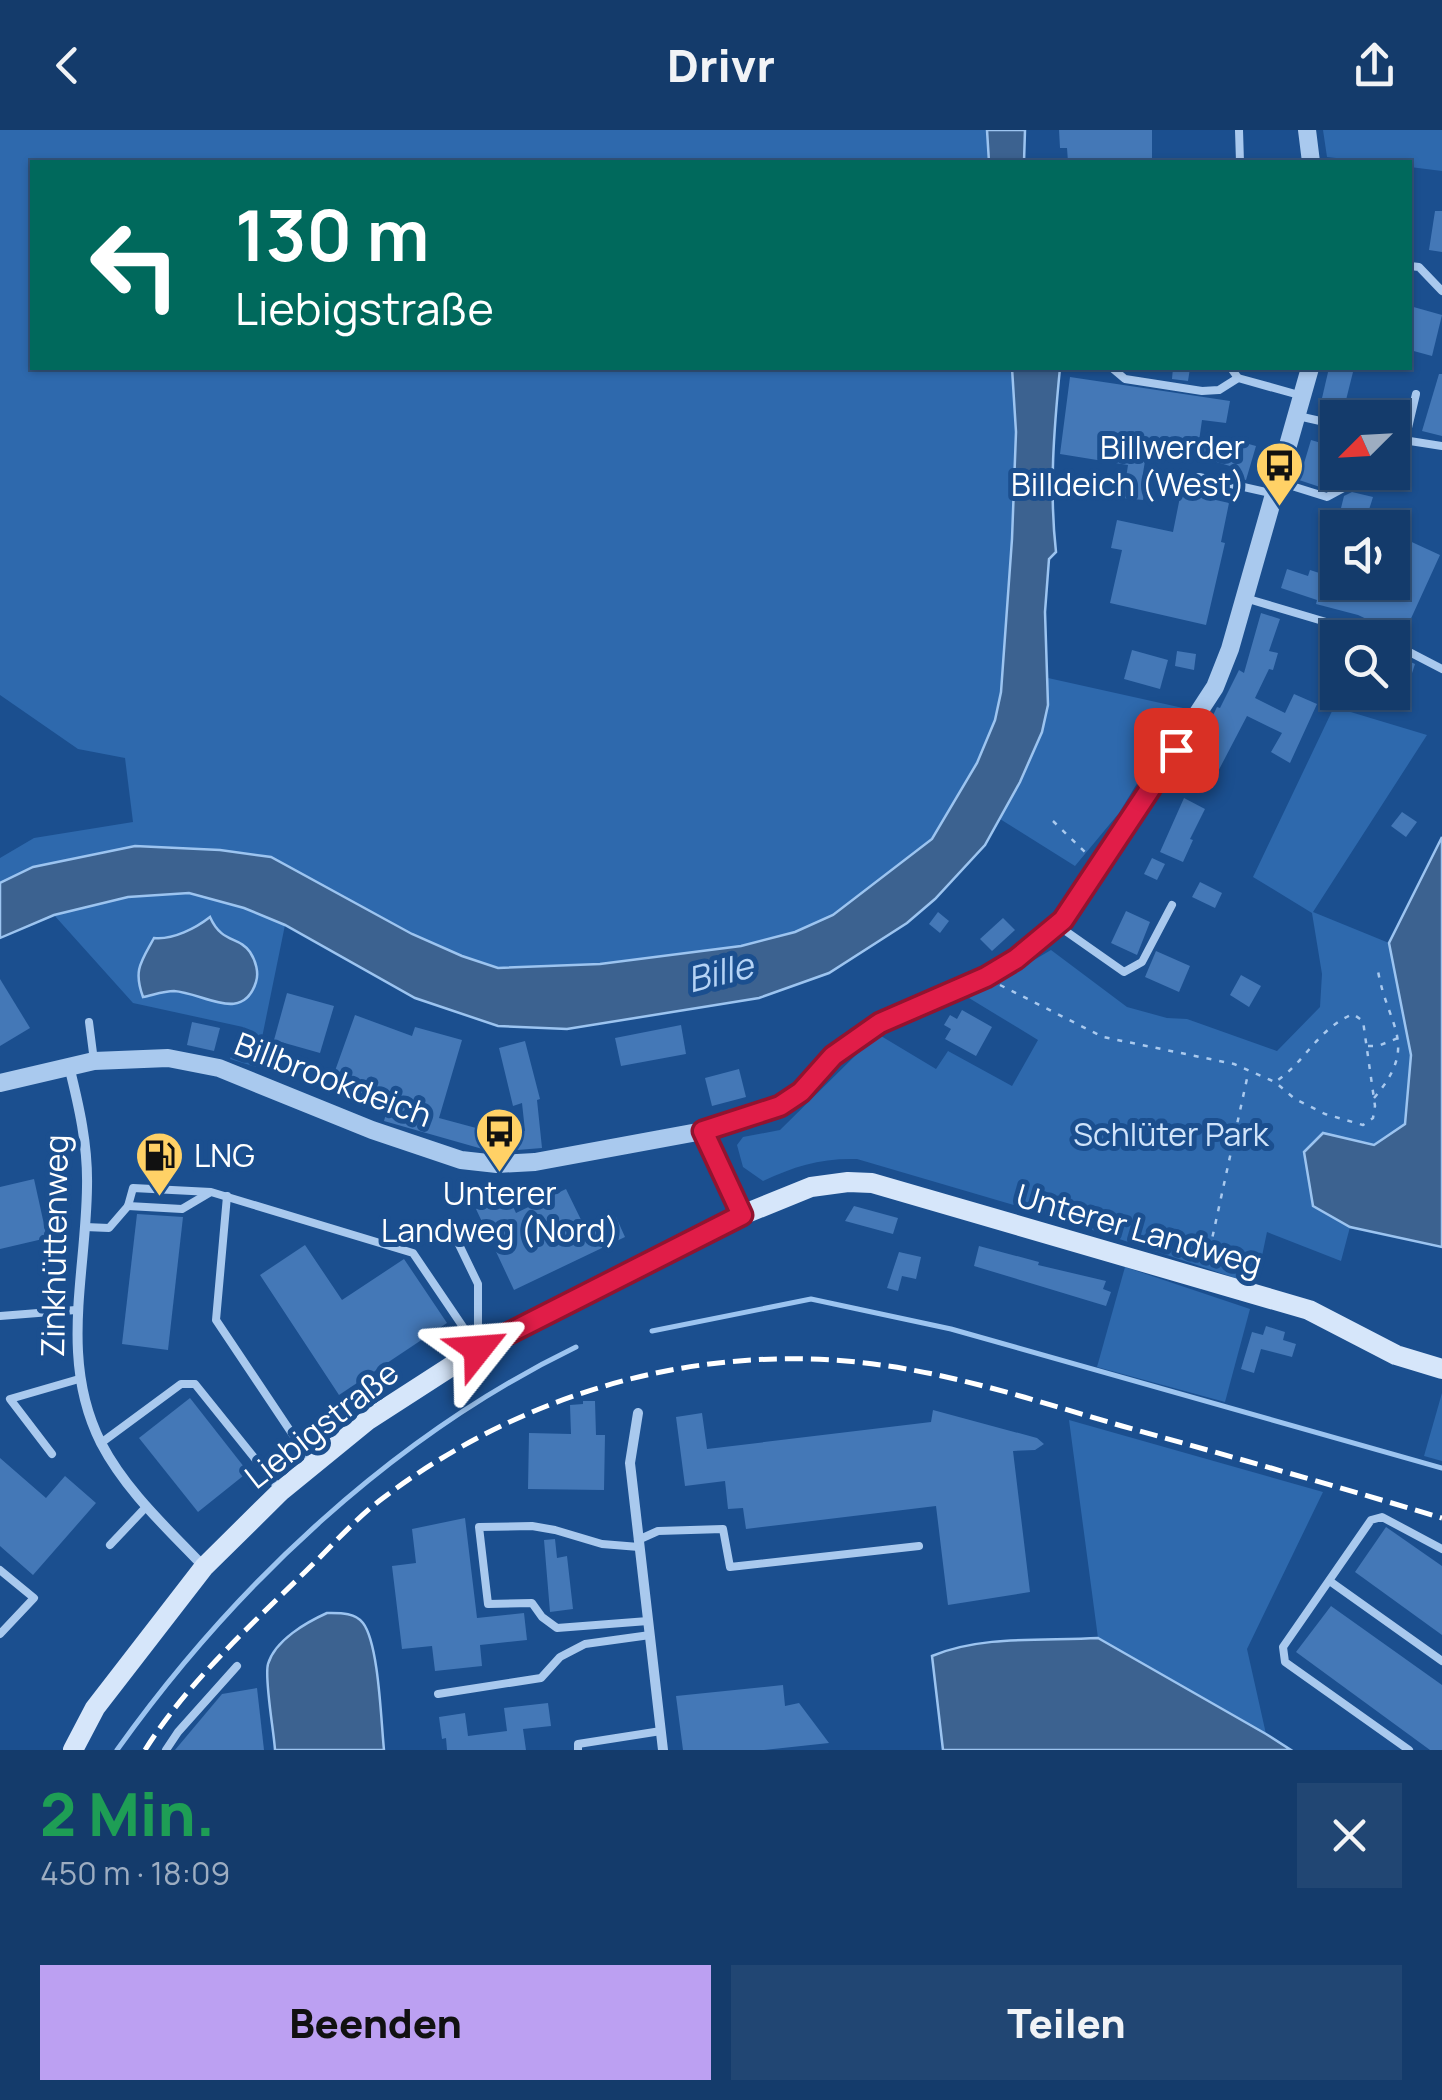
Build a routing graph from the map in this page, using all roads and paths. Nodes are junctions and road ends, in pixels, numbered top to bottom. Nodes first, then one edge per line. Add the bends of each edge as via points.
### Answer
1 (1239, 130) edge
2 (1307, 130) edge
3 (1240, 160) edge
4 (1312, 160) edge
5 (1412, 266) edge
6 (1442, 291) edge
7 (1114, 370) edge
8 (1232, 370) edge
9 (1310, 370) edge
10 (1238, 378) junction
11 (1416, 394) dead end
12 (1304, 396) junction
13 (1298, 416) junction
14 (1410, 419) edge
15 (1320, 421) edge
16 (1410, 441) edge
17 (1442, 446) edge
18 (1199, 477) dead end
19 (1277, 488) junction
20 (1338, 490) edge
21 (1245, 598) junction
22 (1320, 620) edge
23 (1410, 653) edge
24 (1442, 668) edge
25 (1053, 821) dead end
26 (1100, 864) junction
27 (1172, 905) dead end
28 (1058, 925) junction
29 (1378, 971) dead end
30 (986, 977) junction
31 (89, 1022) dead end
32 (1399, 1037) junction
33 (1366, 1046) junction
34 (94, 1061) junction
35 (69, 1065) junction
36 (1248, 1073) junction
37 (1275, 1082) junction
38 (0, 1084) edge
39 (1374, 1098) junction
40 (703, 1131) junction
41 (812, 1186) joint
42 (211, 1192) junction
43 (227, 1196) junction
44 (128, 1206) junction
45 (742, 1215) junction
46 (450, 1226) dead end
47 (85, 1227) junction
48 (1202, 1280) junction
49 (76, 1310) junction
50 (0, 1316) edge
51 (478, 1349) junction
52 (1442, 1369) edge
53 (79, 1379) junction
54 (638, 1413) dead end
55 (101, 1443) junction
56 (52, 1454) dead end
57 (312, 1464) junction
58 (281, 1491) junction
59 (146, 1507) junction
60 (639, 1543) junction
61 (110, 1545) dead end
62 (919, 1546) dead end
63 (1442, 1549) edge
64 (204, 1567) junction
65 (0, 1570) edge
66 (1331, 1582) junction
67 (648, 1621) junction
68 (0, 1634) edge
69 (650, 1634) junction
70 (1442, 1661) edge
71 (237, 1666) dead end
72 (438, 1694) dead end
73 (661, 1732) junction
74 (73, 1750) edge
75 (166, 1750) edge
76 (578, 1750) edge
77 (663, 1750) edge
78 (1409, 1750) edge

1 - 3 lane
2 - 4 street
5 - 6 lane
7 - 10 lane via 1125,379 1202,391
8 - 10 lane
9 - 12 street, Billbrookdeich
10 - 12 lane
11 - 14 lane
12 - 13 street, Billbrookdeich
13 - 15 lane
13 - 19 street, Billbrookdeich
16 - 17 lane
18 - 19 lane
19 - 20 lane via 1327,497
19 - 21 street, Billbrookdeich
21 - 22 lane
21 - 26 street, Billbrookdeich via 1215,687
23 - 24 lane
25 - 26 path
26 - 28 street, Billbrookdeich
27 - 28 lane via 1142,962 1124,972
28 - 30 street, Billbrookdeich
29 - 32 path
30 - 36 path via 1102,1037 1234,1064
30 - 40 street, Billbrookdeich via 880,1023 780,1106
31 - 34 lane
32 - 33 path
32 - 39 path via 1398,1063
33 - 37 path via 1363,1021 1353,1014
33 - 39 path
34 - 35 street, Billbrookdeich
34 - 40 street, Billbrookdeich via 168,1058 219,1068 461,1160 535,1162
35 - 38 street, Billbrookdeich
35 - 47 street, Zinkhüttenweg via 87,1156
36 - 37 path
36 - 48 path
37 - 39 path via 1325,1114 1362,1125 1372,1118
40 - 45 street
41 - 45 main road, Liebigstraße
41 - 48 main road, Unterer Landweg via 872,1184
42 - 43 lane
42 - 44 lane via 182,1209
42 - 44 lane via 133,1188
43 - 51 lane via 413,1252
43 - 57 lane via 216,1320
44 - 47 lane via 110,1228
45 - 51 main road, Liebigstraße
46 - 51 lane via 478,1284
47 - 49 street, Zinkhüttenweg
48 - 52 main road, Unterer Landweg via 1309,1310 1396,1355
49 - 50 lane
49 - 53 street, Zinkhüttenweg
51 - 57 main road, Liebigstraße
53 - 55 street, Zinkhüttenweg
53 - 56 lane via 10,1399
54 - 60 street via 630,1464
55 - 58 lane via 182,1384 195,1384
55 - 59 street, Zinkhüttenweg
57 - 58 main road, Liebigstraße
58 - 64 main road, Liebigstraße
59 - 61 lane
59 - 64 street, Zinkhüttenweg
60 - 62 lane via 658,1531 723,1529 730,1567
60 - 67 street
60 - 67 lane via 602,1544 532,1526 479,1527 488,1604 532,1603 557,1628
63 - 66 lane via 1382,1516 1371,1520
64 - 74 main road, Liebigstraße via 94,1708
65 - 68 lane via 34,1598
66 - 70 lane
66 - 78 lane via 1282,1648 1285,1662
67 - 69 street
69 - 72 lane via 585,1644 540,1678
69 - 73 street
71 - 75 lane
73 - 76 lane via 578,1744
73 - 77 street

